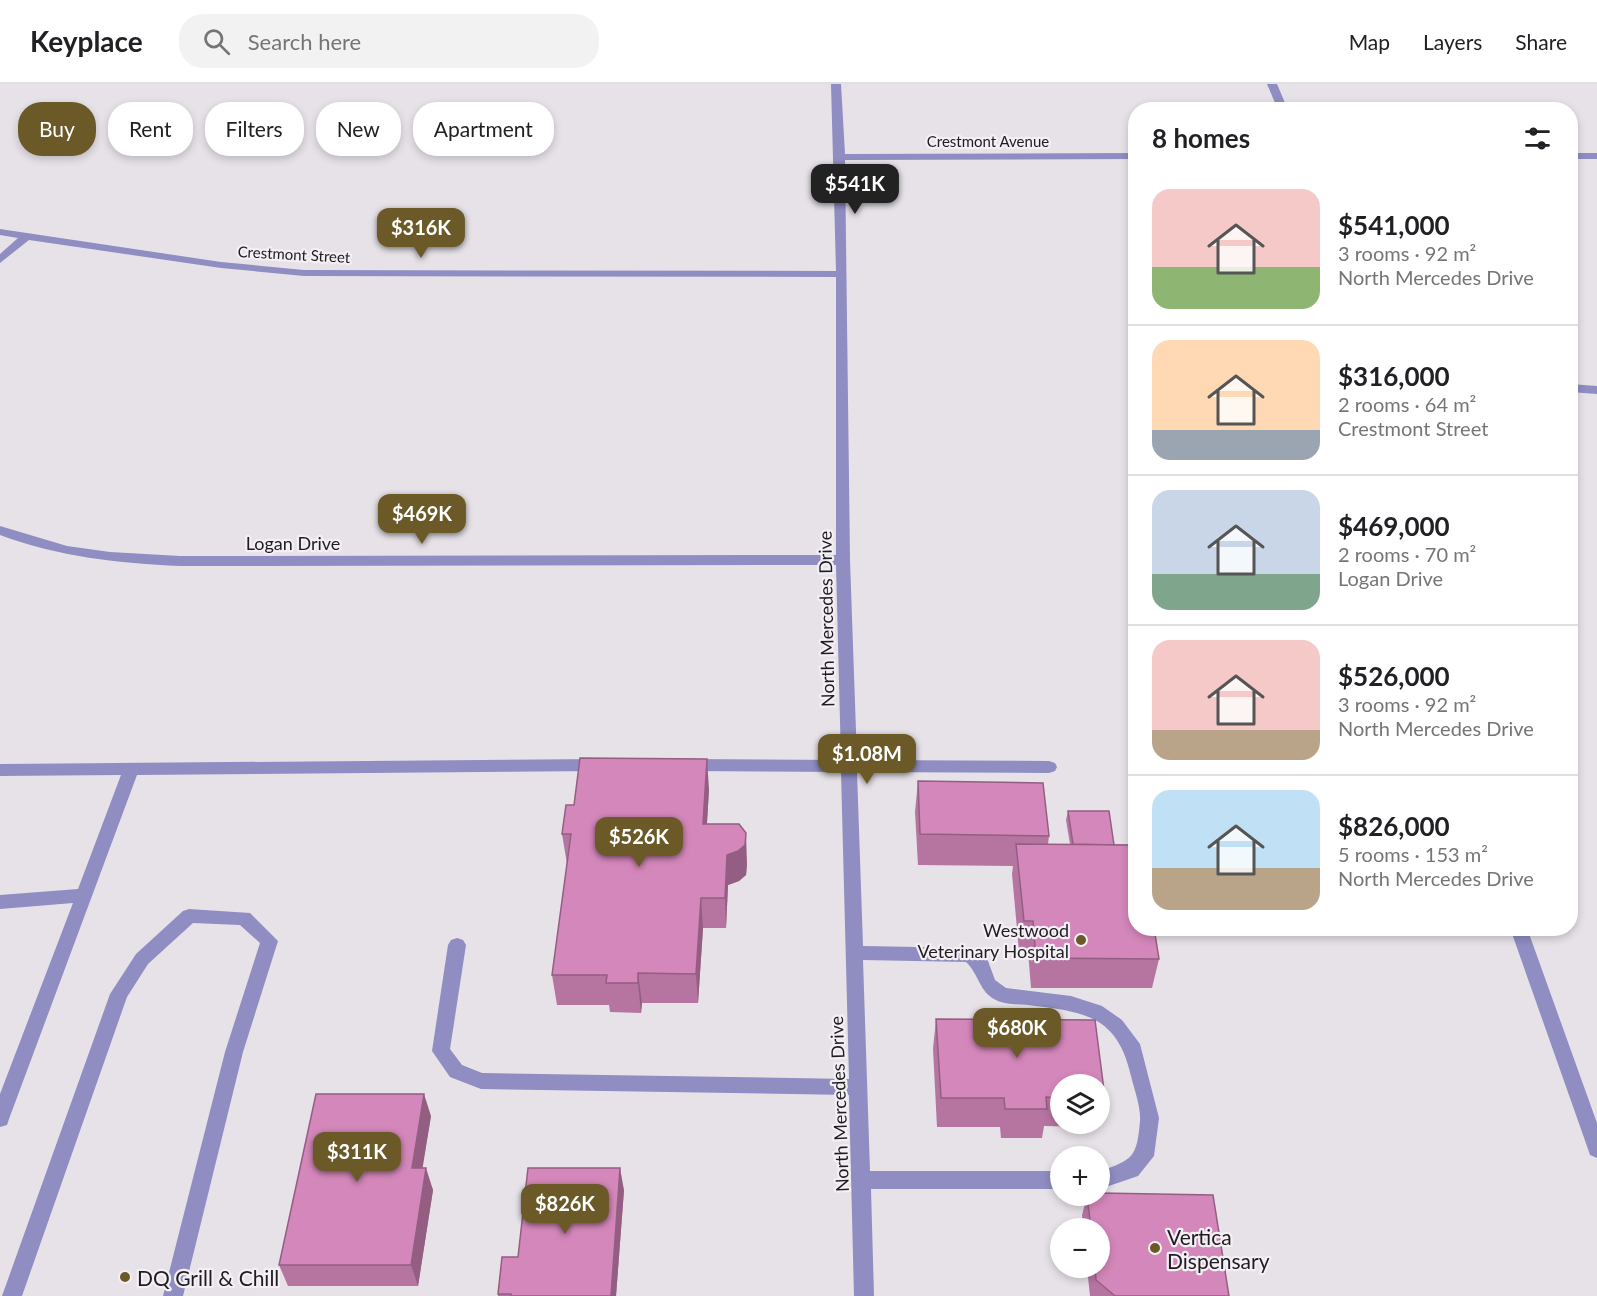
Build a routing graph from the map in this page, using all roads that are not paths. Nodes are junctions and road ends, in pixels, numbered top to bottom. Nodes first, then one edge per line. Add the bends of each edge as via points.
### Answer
1 (836, 84) edge
2 (1272, 84) edge
3 (1280, 102) edge
4 (1128, 156) edge
5 (1578, 156) edge
6 (1597, 156) edge
7 (840, 157) junction
8 (0, 232) edge
9 (27, 236) junction
10 (0, 260) edge
11 (842, 274) junction
12 (1578, 389) edge
13 (1597, 390) edge
14 (0, 530) edge
15 (843, 560) junction
16 (612, 765) edge
17 (671, 765) edge
18 (849, 765) junction
19 (1049, 767) dead end
20 (131, 769) junction
21 (0, 770) edge
22 (84, 895) junction
23 (0, 902) edge
24 (1521, 936) edge
25 (457, 945) dead end
26 (854, 953) junction
27 (858, 1087) junction
28 (0, 1119) edge
29 (1597, 1149) edge
30 (1110, 1177) edge
31 (861, 1180) junction
32 (1050, 1180) edge
33 (12, 1296) edge
34 (173, 1296) edge
35 (864, 1296) edge

1 - 7 street, North Mercedes Drive
2 - 3 street
4 - 7 street, Crestmont Avenue
5 - 6 street
7 - 11 street, North Mercedes Drive
8 - 9 street, Crestmont Street
9 - 10 street
9 - 11 street, Crestmont Street via 221,265 304,273
11 - 15 street, North Mercedes Drive
12 - 13 street
14 - 15 street, Logan Drive via 63,551 180,561
15 - 18 street, North Mercedes Drive
16 - 20 street
17 - 18 street
18 - 19 street
18 - 26 street, North Mercedes Drive
20 - 21 street
20 - 22 street
22 - 23 street
22 - 28 street
24 - 29 street
25 - 27 street via 441,1051 456,1071 481,1081
26 - 27 street, North Mercedes Drive
26 - 30 street via 970,955 982,966 988,984 1002,995 1071,1003 1096,1011 1116,1025 1134,1049 1150,1118 1144,1156 1131,1170
27 - 31 street, North Mercedes Drive
31 - 32 street
31 - 35 street, North Mercedes Drive
33 - 34 street via 119,994 141,959 189,916 244,918 269,941 234,1052

